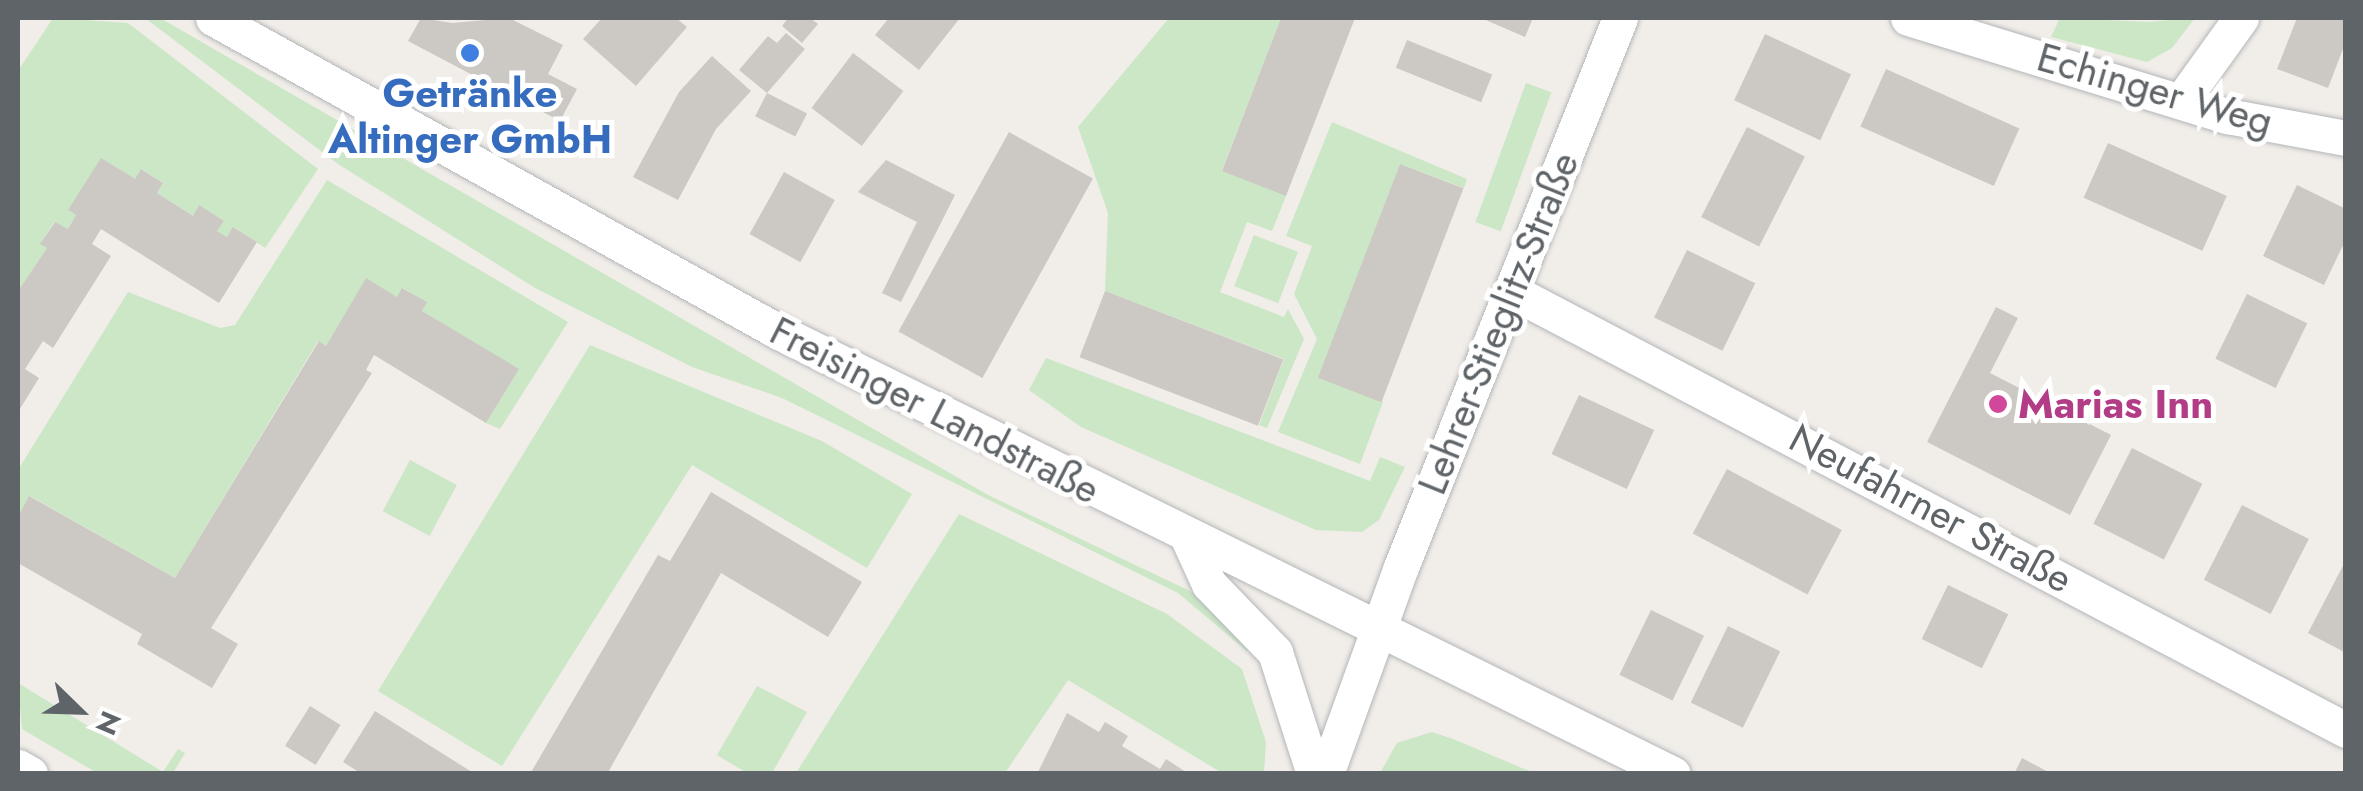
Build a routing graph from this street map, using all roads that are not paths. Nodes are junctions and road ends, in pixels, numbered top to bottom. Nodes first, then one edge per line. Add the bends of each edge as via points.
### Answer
1 (214, 18) edge
2 (1620, 18) edge
3 (1908, 18) edge
4 (2241, 18) edge
5 (2182, 100) junction
6 (2346, 138) edge
7 (1513, 292) junction
8 (1187, 536) junction
9 (1379, 629) junction
10 (2346, 730) edge
11 (18, 767) edge
12 (30, 774) edge
13 (1314, 774) edge
14 (1326, 774) edge
15 (1674, 774) edge

1 - 8 street, Freisinger Landstraße via 779,332
2 - 7 street, Lehrer-Stieglitz-Straße
3 - 5 street, Echinger Weg
4 - 5 street
5 - 6 street, Echinger Weg via 2226,116
7 - 9 street, Lehrer-Stieglitz-Straße
7 - 10 street, Neufahrner Straße
8 - 9 street, Freisinger Landstraße
8 - 13 street via 1209,584 1275,652
9 - 14 street, Lehrer-Stieglitz-Straße
9 - 15 street, Freisinger Landstraße
11 - 12 street

